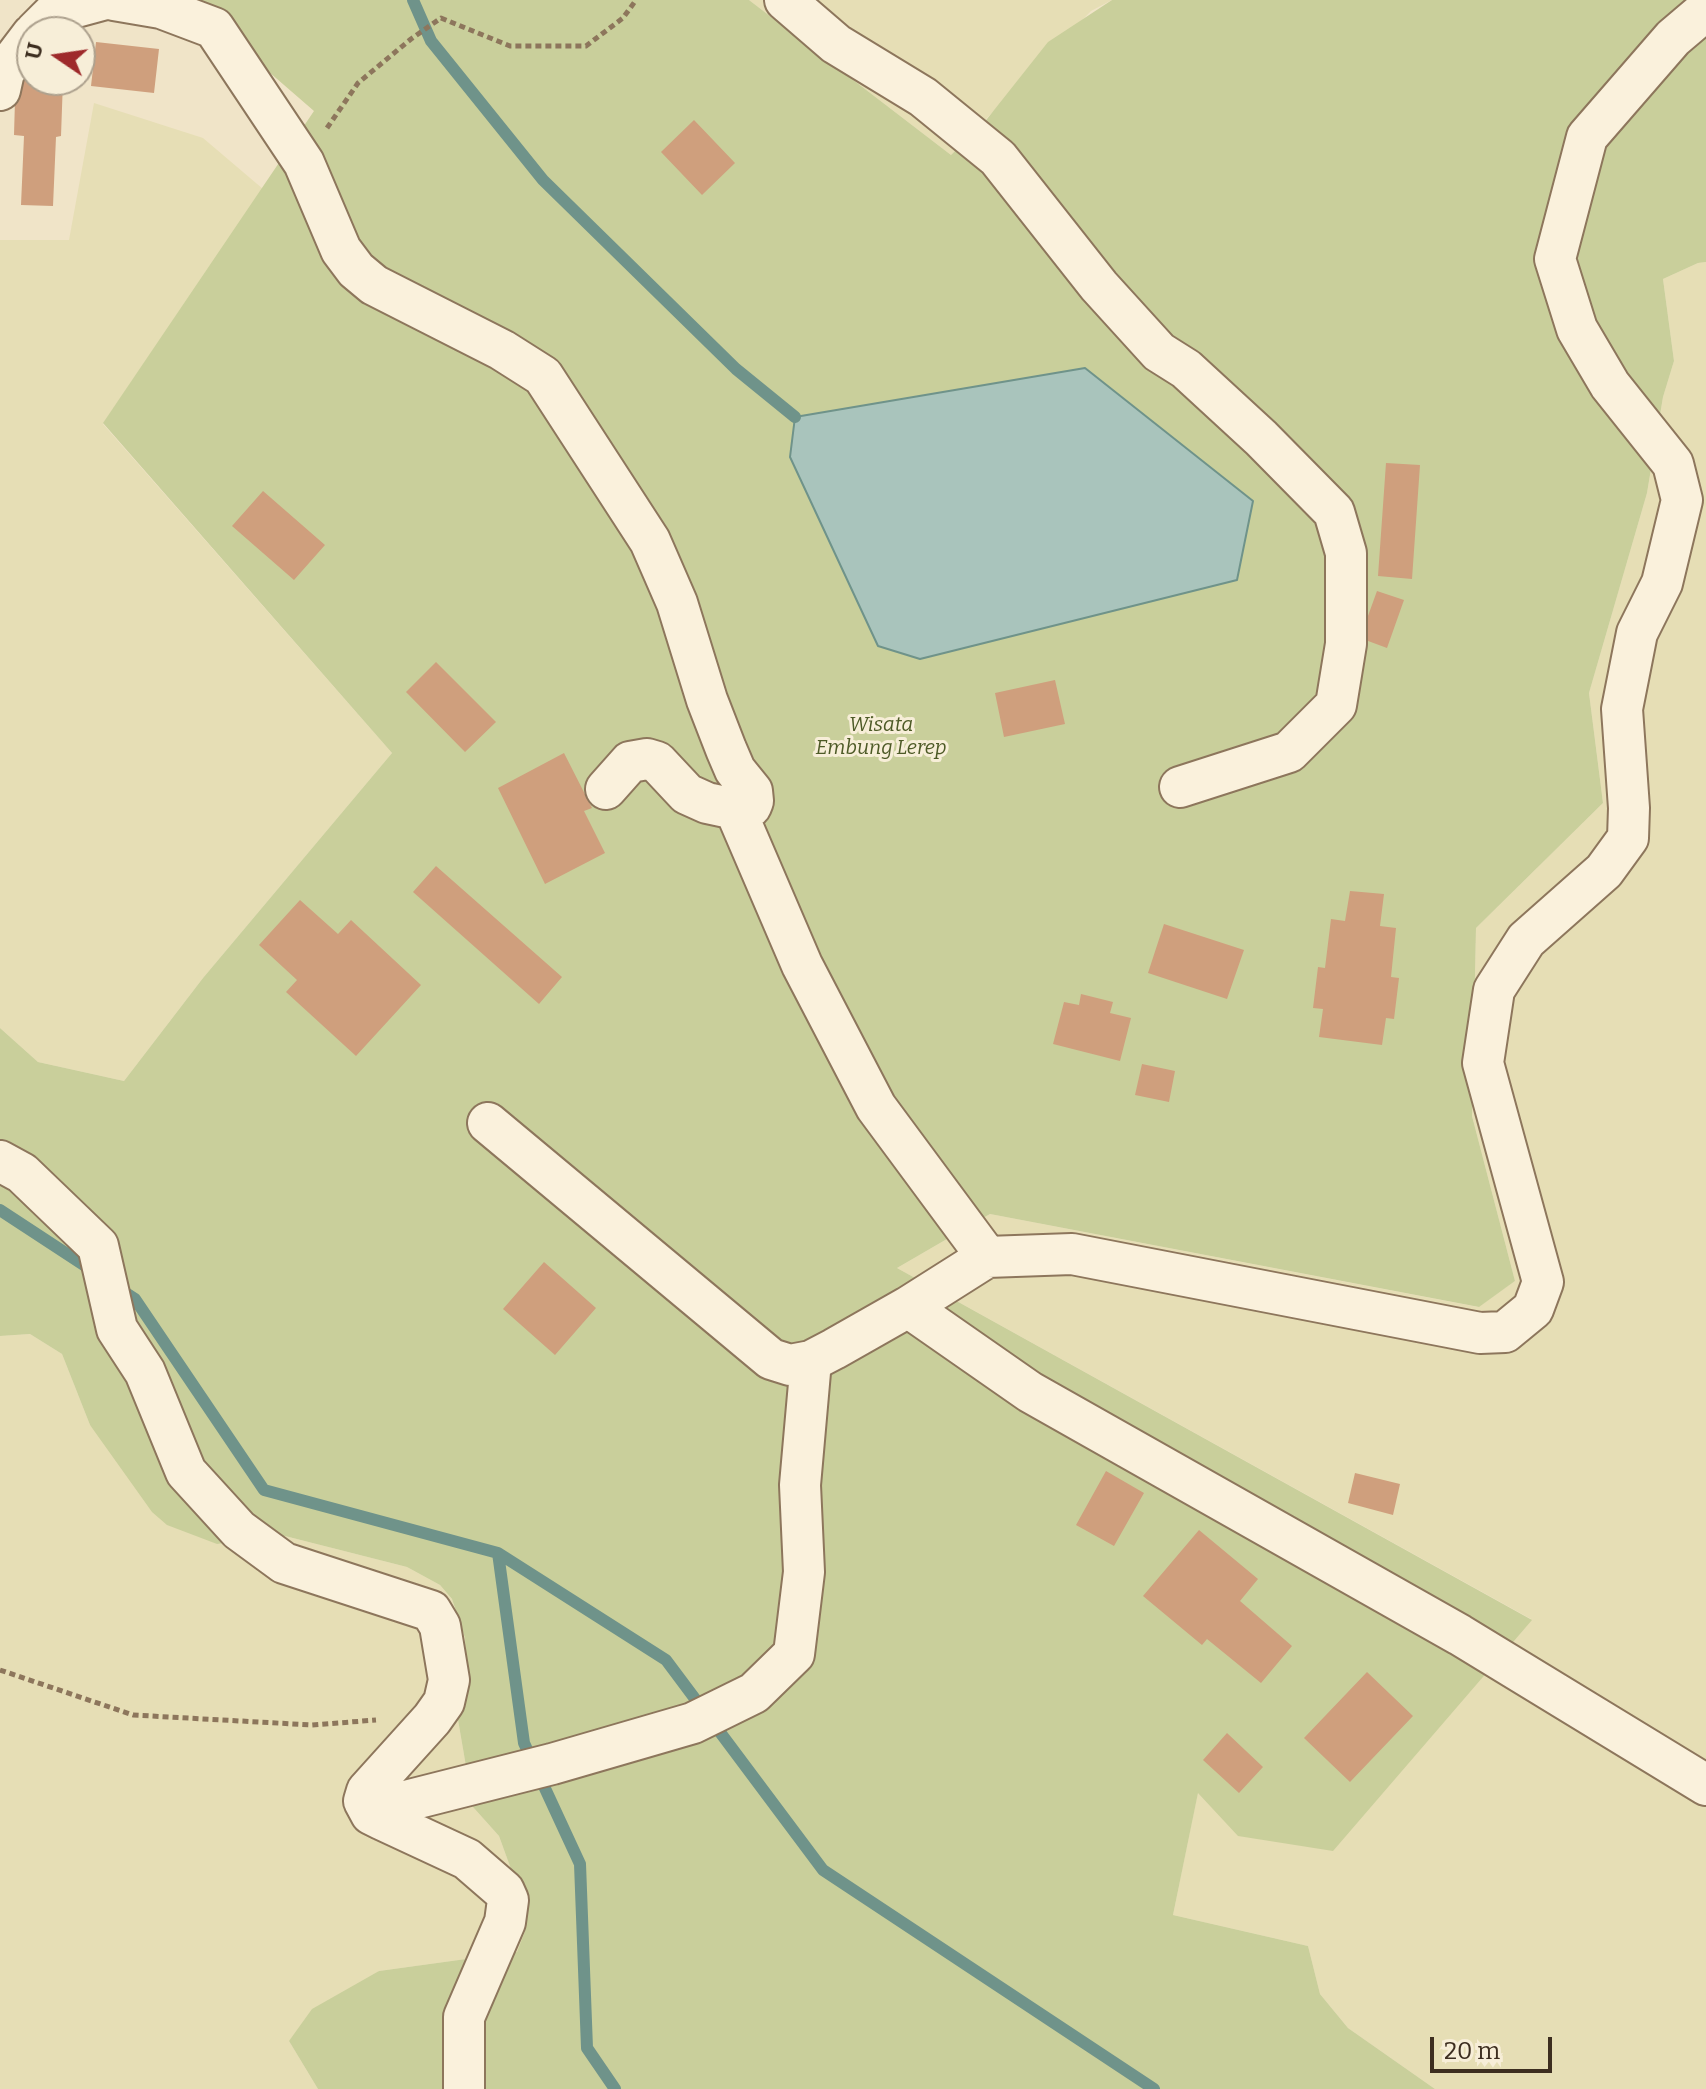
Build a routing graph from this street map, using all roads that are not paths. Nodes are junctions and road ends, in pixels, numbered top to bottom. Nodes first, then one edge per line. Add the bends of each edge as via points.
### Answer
1 (102, 0) edge
2 (114, 0) edge
3 (785, 0) edge
4 (1706, 10) edge
5 (51, 16) edge
6 (16, 56) edge
7 (0, 90) edge
8 (1180, 787) dead end
9 (606, 789) dead end
10 (735, 809) junction
11 (488, 1123) dead end
12 (0, 1161) edge
13 (987, 1257) junction
14 (908, 1307) junction
15 (811, 1361) junction
16 (1706, 1785) edge
17 (381, 1819) junction
18 (464, 2089) edge

1 - 5 street
2 - 10 street via 161,8 214,28 304,163 335,237 356,270 374,285 543,376 650,541 672,590 721,737 735,770 752,791 751,806
3 - 8 street via 836,44 923,97 998,158 1099,286 1159,352 1186,369 1334,512 1346,553 1346,644 1336,705 1289,752
4 - 13 street via 1673,38 1587,137 1555,259 1577,329 1610,385 1673,464 1682,500 1662,583 1637,633 1622,709 1628,838 1604,871 1526,940 1494,990 1483,1063 1543,1282 1533,1309 1505,1332 1480,1333 1072,1254
6 - 7 street via 4,72
9 - 10 street via 630,762 647,759 657,762 687,794
10 - 13 street via 802,965 876,1107
11 - 15 street via 771,1359 790,1365
12 - 17 street via 22,1173 98,1246 117,1329 145,1372 186,1472 239,1530 284,1563 431,1611 440,1626 447,1693 432,1719 367,1791 366,1809
13 - 14 street
14 - 15 street
14 - 16 street via 1030,1392 1460,1635
15 - 17 street via 800,1485 804,1572 794,1654 754,1693 693,1723 406,1801
17 - 18 street via 467,1859 508,1900 505,1922 464,2017

